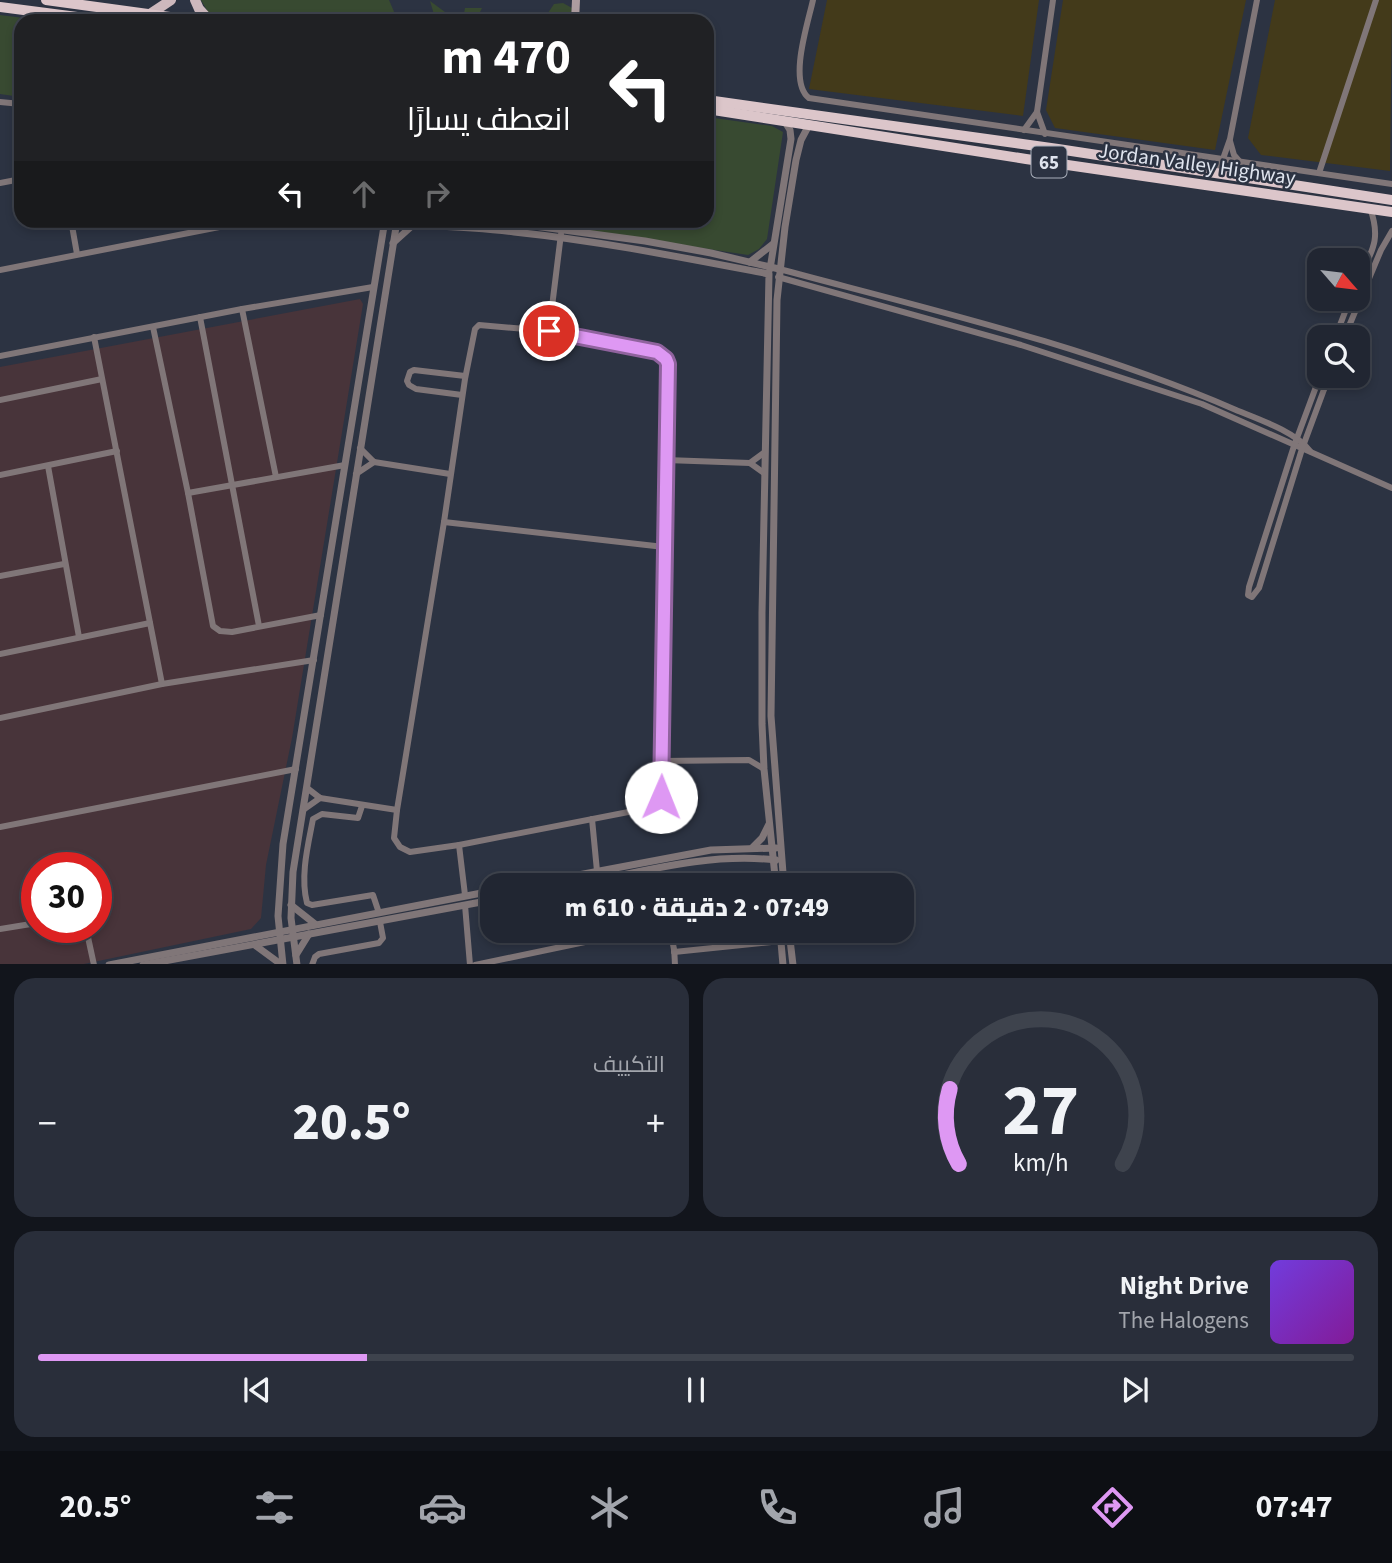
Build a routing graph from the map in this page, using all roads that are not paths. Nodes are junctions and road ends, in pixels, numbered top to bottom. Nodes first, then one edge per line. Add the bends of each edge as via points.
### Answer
1 (46, 0) edge
2 (171, 0) edge
3 (813, 0) edge
4 (1053, 0) edge
5 (1257, 0) edge
6 (1376, 0) edge
7 (0, 7) edge
8 (54, 14) edge
9 (150, 14) joint
10 (714, 102) edge
11 (714, 109) edge
12 (750, 111) junction
13 (1037, 112) junction
14 (785, 122) junction
15 (809, 125) junction
16 (1024, 130) junction
17 (1045, 134) junction
18 (1230, 139) junction
19 (1130, 146) junction
20 (1221, 159) junction
21 (1128, 160) junction
22 (1242, 163) junction
23 (1218, 173) junction
24 (1319, 173) junction
25 (1392, 184) edge
26 (1392, 200) edge
27 (1370, 208) junction
28 (1392, 212) edge
29 (72, 228) edge
30 (214, 228) edge
31 (384, 228) edge
32 (395, 228) edge
33 (410, 228) edge
34 (463, 228) edge
35 (533, 228) edge
36 (1392, 231) edge
37 (561, 233) junction
38 (393, 243) junction
39 (774, 243) junction
40 (1370, 252) edge
41 (77, 254) junction
42 (750, 262) junction
43 (0, 270) edge
44 (770, 270) junction
45 (754, 271) junction
46 (779, 273) junction
47 (373, 287) junction
48 (768, 290) junction
49 (242, 309) junction
50 (200, 317) junction
51 (1349, 325) edge
52 (153, 327) junction
53 (549, 331) junction
54 (94, 337) junction
55 (0, 356) edge
56 (466, 376) junction
57 (102, 379) junction
58 (1316, 388) edge
59 (1325, 388) edge
60 (462, 395) junction
61 (0, 400) edge
62 (1297, 439) junction
63 (1294, 446) junction
64 (1306, 448) junction
65 (360, 449) junction
66 (117, 451) junction
67 (765, 452) junction
68 (666, 460) junction
69 (373, 462) junction
70 (750, 463) junction
71 (345, 465) junction
72 (48, 466) junction
73 (764, 472) junction
74 (356, 474) junction
75 (450, 474) junction
76 (0, 475) edge
77 (276, 477) junction
78 (233, 486) junction
79 (1392, 488) edge
80 (188, 494) junction
81 (444, 522) junction
82 (664, 547) junction
83 (343, 557) junction
84 (331, 558) junction
85 (64, 564) junction
86 (0, 576) edge
87 (321, 615) junction
88 (150, 623) junction
89 (260, 626) junction
90 (79, 637) junction
91 (0, 654) edge
92 (314, 660) junction
93 (162, 684) junction
94 (0, 718) edge
95 (762, 750) junction
96 (662, 761) junction
97 (749, 761) junction
98 (296, 769) junction
99 (764, 769) junction
100 (307, 788) junction
101 (320, 799) junction
102 (362, 806) junction
103 (303, 810) junction
104 (397, 810) junction
105 (592, 819) junction
106 (770, 823) junction
107 (0, 827) edge
108 (459, 845) junction
109 (752, 848) junction
110 (772, 848) junction
111 (780, 848) junction
112 (757, 858) junction
113 (777, 860) junction
114 (597, 871) junction
115 (587, 873) edge
116 (643, 873) edge
117 (774, 873) edge
118 (775, 873) edge
119 (780, 873) edge
120 (480, 893) edge
121 (465, 895) junction
122 (480, 902) edge
123 (291, 904) junction
124 (465, 905) junction
125 (379, 913) junction
126 (380, 922) junction
127 (315, 924) junction
128 (21, 926) edge
129 (292, 928) junction
130 (0, 929) edge
131 (279, 930) junction
132 (309, 934) junction
133 (293, 938) junction
134 (279, 941) junction
135 (89, 943) edge
136 (568, 943) edge
137 (673, 943) edge
138 (761, 943) edge
139 (780, 943) edge
140 (790, 943) edge
141 (255, 946) junction
142 (674, 952) junction
143 (155, 959) junction
144 (296, 960) edge
145 (94, 964) edge
146 (109, 964) edge
147 (143, 964) edge
148 (283, 964) edge
149 (312, 964) edge
150 (473, 964) edge
151 (675, 964) edge
152 (783, 964) edge
153 (793, 964) edge

1 - 9 highway
2 - 9 main road
3 - 16 street via 799,82 808,98
4 - 13 street
5 - 18 street
6 - 24 street
7 - 8 highway
10 - 12 highway, Jordan Valley Highway / 65
11 - 12 highway, Jordan Valley Highway / 65
12 - 14 highway, Jordan Valley Highway / 65
12 - 21 highway, Jordan Valley Highway / 65
13 - 16 street
13 - 17 street
14 - 15 highway, Jordan Valley Highway / 65
14 - 39 street via 791,139
15 - 27 highway, Jordan Valley Highway / 65
15 - 46 street via 796,160
16 - 17 street
17 - 19 street
18 - 20 street
18 - 22 street via 1234,155
19 - 20 street
19 - 21 street
20 - 22 street
20 - 23 street
21 - 23 highway, Jordan Valley Highway / 65
22 - 24 street
23 - 26 highway, Jordan Valley Highway / 65
24 - 25 street
27 - 28 highway, Jordan Valley Highway / 65
27 - 40 street via 1376,224
29 - 41 street
30 - 41 street
31 - 47 street
32 - 38 street
33 - 38 street
34 - 37 street
35 - 37 street
36 - 51 street
37 - 42 street via 676,246
37 - 45 street
37 - 53 street
38 - 65 street
39 - 42 street
39 - 44 street
41 - 43 street
42 - 44 street
44 - 45 street
44 - 46 street
44 - 48 street
45 - 48 street
46 - 62 street via 1098,357 1204,396
46 - 63 street via 1202,404
46 - 111 street via 771,716
47 - 49 street
47 - 71 street
48 - 67 street
49 - 50 street
49 - 77 street
50 - 52 street
50 - 78 street
52 - 54 street
52 - 80 street
53 - 56 street via 479,325
53 - 68 street via 657,352 666,359
54 - 55 street
54 - 57 street
56 - 60 street
56 - 60 street via 414,370 407,381 416,389
57 - 61 street
57 - 66 street
58 - 62 street
59 - 64 street
60 - 75 street
62 - 63 street
62 - 64 street
63 - 64 street
63 - 64 street via 1249,587 1252,597 1259,588
64 - 79 street
65 - 69 street
65 - 74 street
66 - 72 street
66 - 88 street
67 - 70 street
67 - 73 street
68 - 70 street
68 - 82 street
69 - 74 street
69 - 75 street
70 - 73 street
71 - 77 street
71 - 84 street
72 - 76 street
72 - 85 street
73 - 95 street
74 - 83 street
75 - 81 street
77 - 78 street
78 - 80 street
78 - 89 street
80 - 89 street via 213,626 224,632
81 - 82 street
81 - 104 street
82 - 96 street
83 - 84 street
83 - 100 street
84 - 87 street
85 - 86 street
85 - 90 street
87 - 89 street
87 - 92 street
88 - 90 street
88 - 93 street
90 - 91 street
92 - 93 street
92 - 98 street
93 - 94 street
95 - 97 street
95 - 99 street
96 - 97 street
96 - 105 street via 658,804
97 - 99 street
98 - 107 street
98 - 131 street via 280,867
99 - 106 street
100 - 101 street
100 - 103 street
101 - 102 street
101 - 103 street
102 - 104 street
102 - 125 street via 358,818 322,814 313,819 305,895 312,905 373,895
103 - 123 street
104 - 108 street via 394,838 400,848 410,852
105 - 108 street
105 - 114 street
106 - 109 street
106 - 110 street
108 - 121 street
109 - 110 street
109 - 114 street via 711,850
110 - 111 street
110 - 113 street
111 - 113 street
112 - 113 street
112 - 116 street via 693,862
112 - 117 street
113 - 118 street
113 - 119 street
114 - 115 street
120 - 121 street
121 - 125 street
122 - 124 street
123 - 127 street
123 - 129 street
124 - 126 street
124 - 150 street
125 - 127 street
126 - 132 street
126 - 149 street via 383,938 379,943 319,954
127 - 129 street
128 - 130 street
129 - 131 street
129 - 133 street
131 - 134 street
131 - 143 street
132 - 133 street
132 - 144 street
133 - 134 street
133 - 144 street
134 - 141 street
134 - 148 street
135 - 145 street
136 - 150 street
137 - 142 street
138 - 142 street
139 - 152 street
140 - 153 street
141 - 143 street
141 - 148 street
142 - 151 street
143 - 146 street
143 - 147 street

